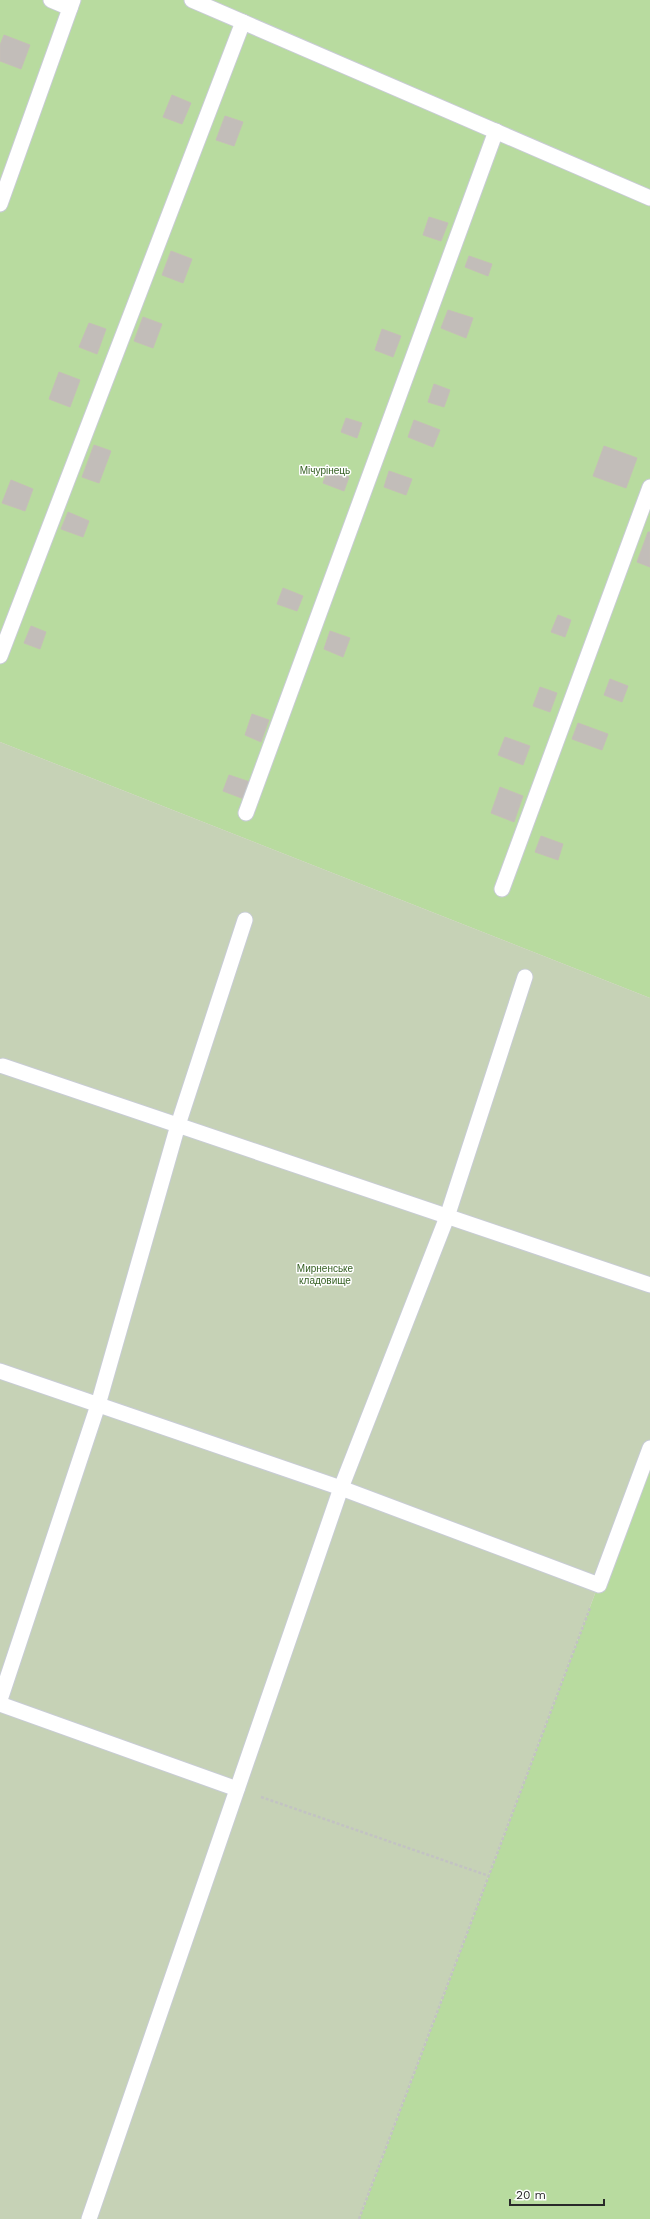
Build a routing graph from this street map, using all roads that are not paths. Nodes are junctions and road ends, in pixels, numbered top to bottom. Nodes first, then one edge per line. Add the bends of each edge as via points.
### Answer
1 (51, 0) edge
2 (192, 0) edge
3 (72, 4) edge
4 (243, 22) junction
5 (496, 132) junction
6 (650, 198) edge
7 (0, 204) edge
8 (650, 487) edge
9 (0, 656) edge
10 (246, 813) dead end
11 (502, 889) dead end
12 (245, 920) dead end
13 (525, 977) dead end
14 (3, 1066) dead end
15 (178, 1126) junction
16 (447, 1217) junction
17 (650, 1285) edge
18 (0, 1371) edge
19 (98, 1405) junction
20 (650, 1448) edge
21 (341, 1488) junction
22 (0, 1700) edge
23 (0, 1704) edge
24 (237, 1789) junction
25 (89, 2219) edge

1 - 3 lane
2 - 4 lane
3 - 7 lane
4 - 5 lane
4 - 9 lane
5 - 6 lane
5 - 10 lane
8 - 11 lane
12 - 15 lane
13 - 16 lane
14 - 15 lane
15 - 16 lane
15 - 19 lane
16 - 17 lane
16 - 21 lane
18 - 19 lane
19 - 21 lane
19 - 22 lane
20 - 21 lane via 599,1585
21 - 24 lane
23 - 24 lane
24 - 25 lane

